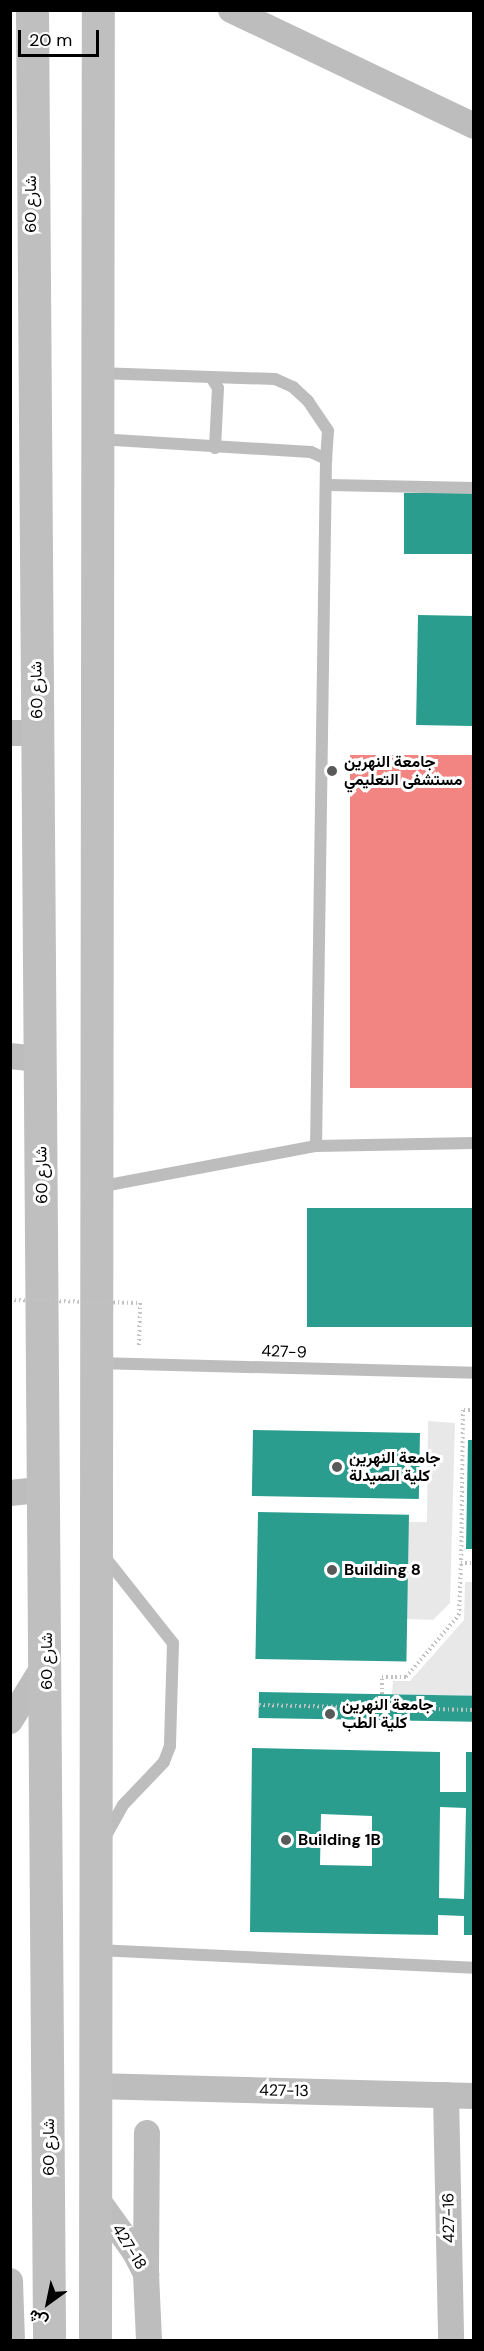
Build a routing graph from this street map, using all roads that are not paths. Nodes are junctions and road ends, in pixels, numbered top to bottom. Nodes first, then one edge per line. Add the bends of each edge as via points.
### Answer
1 (32, 10) edge
2 (98, 10) edge
3 (231, 10) edge
4 (474, 126) edge
5 (97, 373) junction
6 (211, 377) junction
7 (97, 439) junction
8 (215, 448) junction
9 (326, 459) junction
10 (329, 485) junction
11 (474, 488) edge
12 (24, 733) edge
13 (26, 1058) edge
14 (474, 1143) edge
15 (316, 1146) junction
16 (94, 1188) junction
17 (94, 1362) junction
18 (474, 1373) edge
19 (45, 1489) junction
20 (10, 1492) edge
21 (94, 1542) junction
22 (47, 1661) junction
23 (10, 1721) edge
24 (94, 1856) junction
25 (93, 1950) junction
26 (474, 1968) edge
27 (94, 2086) junction
28 (446, 2095) junction
29 (474, 2096) edge
30 (147, 2133) dead end
31 (93, 2195) junction
32 (146, 2274) junction
33 (10, 2281) edge
34 (12, 2340) edge
35 (49, 2340) edge
36 (95, 2340) edge
37 (149, 2340) edge
38 (451, 2340) edge

1 - 12 street, شارع 60
2 - 5 street
3 - 4 street
5 - 6 lane
5 - 7 street
6 - 8 lane via 218,388
6 - 9 lane via 275,380 293,387 308,401 328,432
7 - 8 lane
7 - 16 street
8 - 9 lane via 312,452
9 - 10 lane
10 - 11 lane
10 - 15 lane
12 - 13 street, شارع 60
13 - 19 street, شارع 60
14 - 15 lane
15 - 16 lane
16 - 17 street
17 - 18 lane, 427-9
17 - 21 street
19 - 20 street
19 - 22 street, شارع 60
21 - 24 street
21 - 24 lane via 173,1643 170,1746 164,1762 123,1805
22 - 23 street
22 - 35 street, شارع 60
24 - 25 street
25 - 26 lane
25 - 27 street
27 - 28 street, 427-13
27 - 31 street
28 - 29 street, 427-13
28 - 38 street, 427-16
30 - 32 street
31 - 32 street, 427-18 via 135,2252
31 - 36 street
32 - 37 street, 427-18
33 - 34 street

